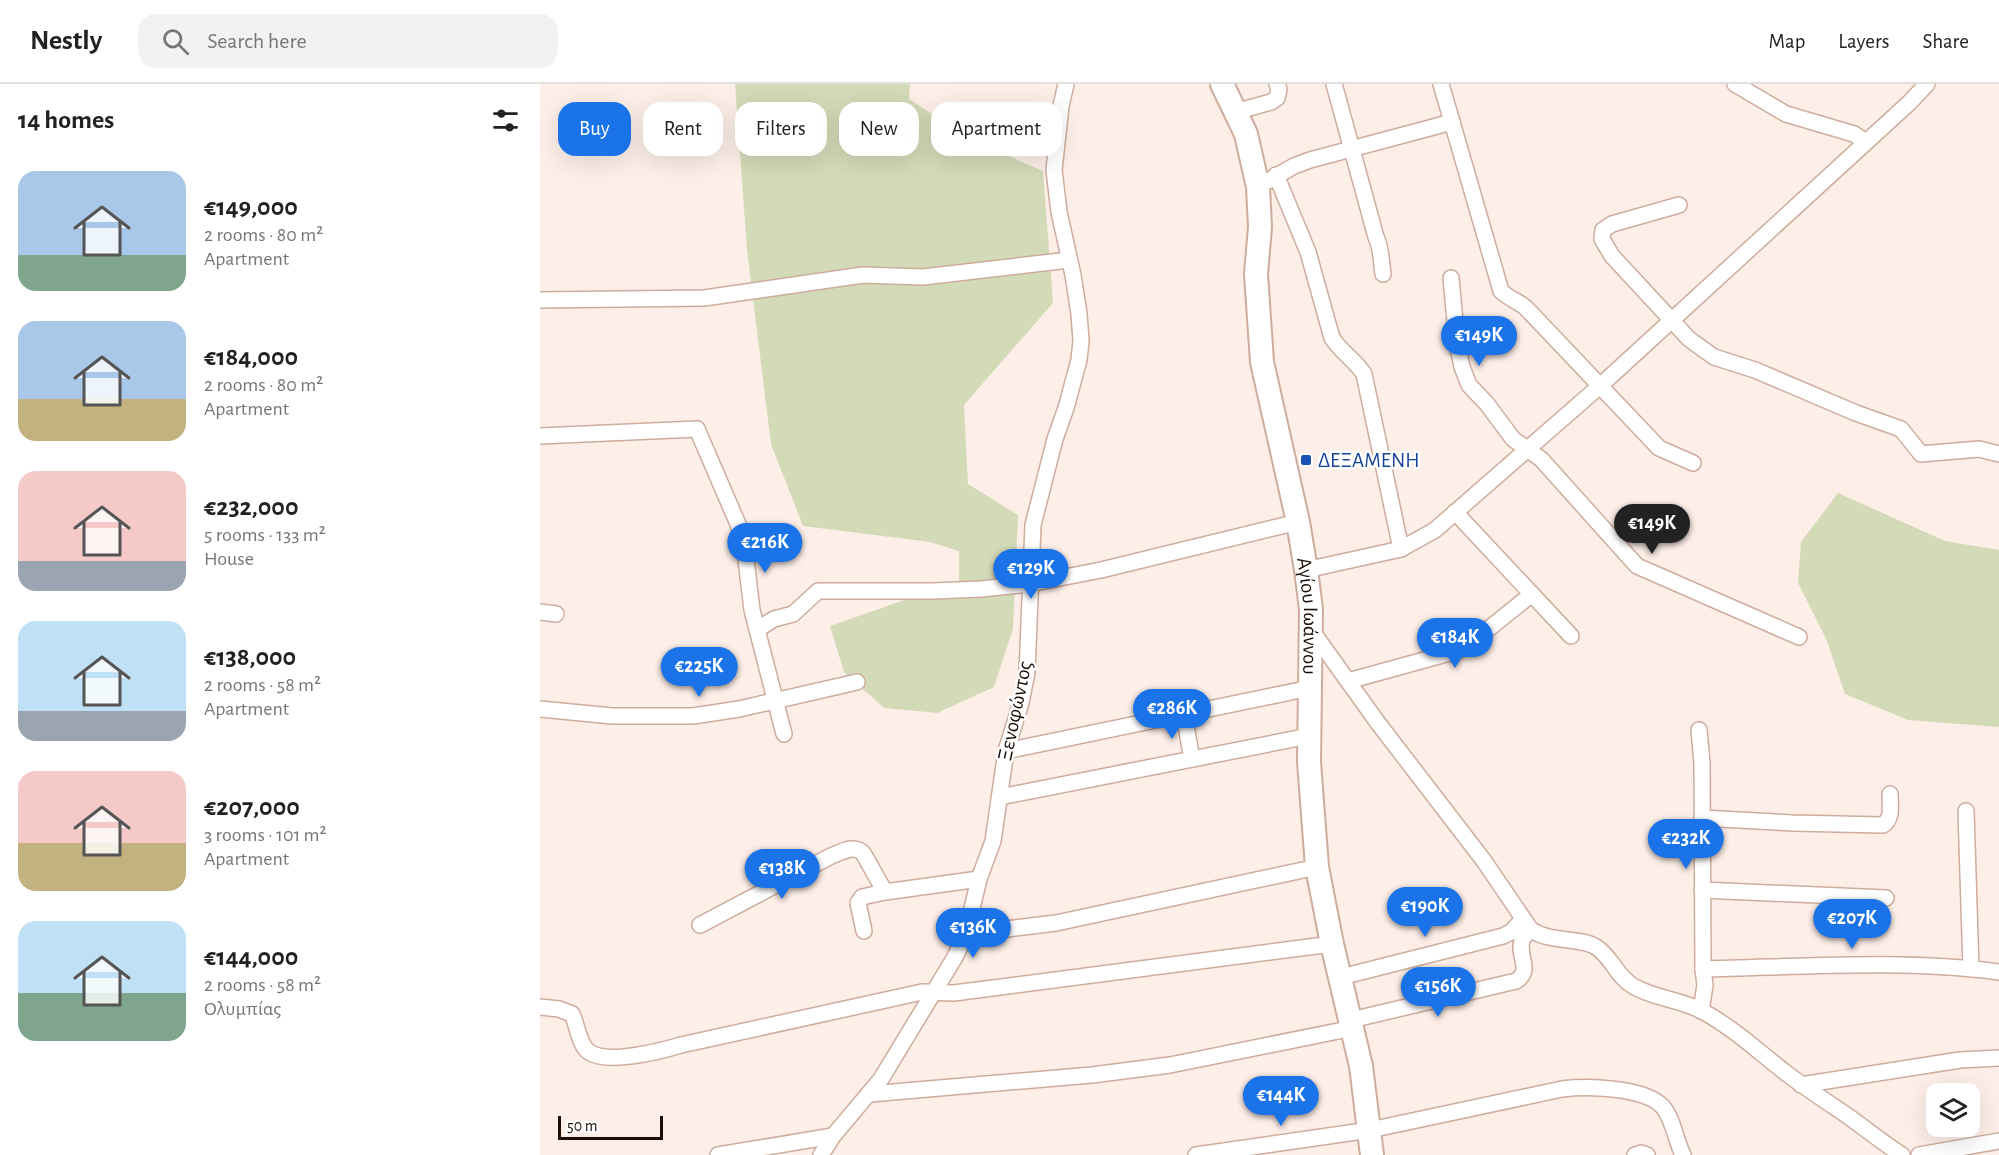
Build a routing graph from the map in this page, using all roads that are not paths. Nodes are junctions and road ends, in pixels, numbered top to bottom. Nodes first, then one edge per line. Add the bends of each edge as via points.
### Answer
1 (1066, 84) edge
2 (1222, 84) edge
3 (1277, 84) edge
4 (1334, 84) edge
5 (1441, 84) edge
6 (1735, 84) edge
7 (1927, 84) edge
8 (1235, 112) junction
9 (1452, 122) junction
10 (1866, 142) junction
11 (1352, 148) junction
12 (1267, 181) junction
13 (1679, 205) dead end
14 (1069, 260) junction
15 (1383, 274) dead end
16 (1451, 278) dead end
17 (540, 300) edge
18 (1671, 320) junction
19 (1601, 385) junction
20 (540, 436) edge
21 (1527, 449) junction
22 (1999, 454) edge
23 (1693, 463) dead end
24 (1455, 512) junction
25 (1298, 522) junction
26 (1401, 549) junction
27 (1306, 570) junction
28 (1029, 584) junction
29 (1532, 594) junction
30 (540, 612) edge
31 (556, 614) dead end
32 (758, 629) junction
33 (1312, 631) junction
34 (1571, 636) dead end
35 (1799, 637) dead end
36 (1348, 681) junction
37 (857, 682) dead end
38 (1310, 688) junction
39 (776, 700) junction
40 (540, 709) edge
41 (1184, 715) junction
42 (1699, 730) dead end
43 (784, 734) dead end
44 (1309, 735) junction
45 (1006, 751) junction
46 (1192, 759) junction
47 (1890, 794) dead end
48 (999, 797) junction
49 (1966, 811) dead end
50 (1702, 818) junction
51 (1317, 867) junction
52 (979, 879) junction
53 (1702, 890) junction
54 (885, 892) junction
55 (1886, 898) dead end
56 (700, 925) dead end
57 (1526, 925) junction
58 (864, 931) dead end
59 (966, 934) junction
60 (1332, 944) junction
61 (1703, 969) junction
62 (1971, 969) junction
63 (1999, 972) edge
64 (1341, 977) junction
65 (935, 991) junction
66 (540, 1007) edge
67 (1701, 1011) junction
68 (1352, 1024) junction
69 (1999, 1058) edge
70 (1801, 1085) junction
71 (870, 1094) junction
72 (1370, 1130) junction
73 (833, 1136) junction
74 (1999, 1141) edge
75 (718, 1155) edge
76 (821, 1155) edge
77 (1196, 1155) edge
78 (1372, 1155) edge
79 (1635, 1155) edge
80 (1647, 1155) edge
81 (1683, 1155) edge
82 (1902, 1155) edge
83 (1919, 1155) edge

1 - 14 street, Ξενοφώντος via 1054,170
2 - 8 street, Αγίου Ιωάννου
3 - 8 street via 1277,98 1271,102
4 - 11 street
5 - 9 street
6 - 10 street via 1786,114 1854,134
7 - 10 street
8 - 12 street, Αγίου Ιωάννου
9 - 11 street
9 - 19 street via 1501,291 1526,308
10 - 18 street
11 - 12 street via 1310,160
11 - 15 street via 1382,249
12 - 25 street, Αγίου Ιωάννου via 1256,274 1262,362
12 - 26 street via 1287,206 1308,252 1332,338 1364,374
13 - 18 street via 1612,224 1603,230 1602,239 1612,256
14 - 17 street via 923,277 863,275 704,298
14 - 28 street, Ξενοφώντος via 1079,314 1079,360 1033,525
16 - 21 street via 1457,343 1469,386 1513,439
18 - 19 street
18 - 22 street via 1713,357 1901,429 1921,454 1978,449
19 - 21 street
19 - 23 street via 1659,448
20 - 32 street via 697,429 738,524
21 - 24 street
21 - 35 street via 1541,459 1637,566
24 - 26 street via 1435,530
24 - 29 street
25 - 27 street, Αγίου Ιωάννου
25 - 28 street
26 - 27 street
27 - 33 street, Αγίου Ιωάννου
28 - 32 street via 933,591 818,591 793,614
28 - 45 street, Ξενοφώντος via 1027,672
29 - 34 street
29 - 36 street via 1457,651
30 - 31 street
32 - 39 street
33 - 36 street
33 - 38 street, Αγίου Ιωάννου
36 - 57 street via 1484,861
37 - 39 street
38 - 41 street
38 - 44 street, Αγίου Ιωάννου
39 - 40 street via 693,716 612,716
39 - 43 street
41 - 45 street
41 - 46 street
42 - 50 street
44 - 46 street
44 - 51 street, Αγίου Ιωάννου
45 - 48 street, Ξενοφώντος
46 - 48 street
47 - 50 street via 1890,815 1883,825
48 - 52 street, Ξενοφώντος via 993,841
49 - 62 street
50 - 53 street
51 - 59 street via 1056,923
51 - 60 street, Αγίου Ιωάννου
52 - 54 street
52 - 59 street, Ξενοφώντος
53 - 55 street
53 - 61 street
54 - 56 street via 863,853 852,848
54 - 58 street via 860,899
57 - 64 street via 1503,936
57 - 67 street via 1552,939 1594,945 1631,985
57 - 68 street via 1521,949 1525,970 1516,981
59 - 65 street, Ξενοφώντος
60 - 64 street, Αγίου Ιωάννου
60 - 65 street via 954,993
61 - 62 street via 1890,965
61 - 67 street
62 - 63 street
64 - 68 street, Αγίου Ιωάννου
65 - 66 street via 659,1051 615,1057 590,1053 572,1014
65 - 71 street, Ξενοφώντος
67 - 70 street
68 - 71 street via 1170,1065
68 - 72 street, Αγίου Ιωάννου
69 - 70 street via 1960,1060
70 - 82 street
71 - 73 street, Ξενοφώντος
72 - 77 street
72 - 78 street, Αγίου Ιωάννου
72 - 81 street via 1562,1089 1596,1088 1641,1094 1655,1100 1664,1108
73 - 75 street
73 - 76 street, Ξενοφώντος
74 - 83 street
79 - 80 street

